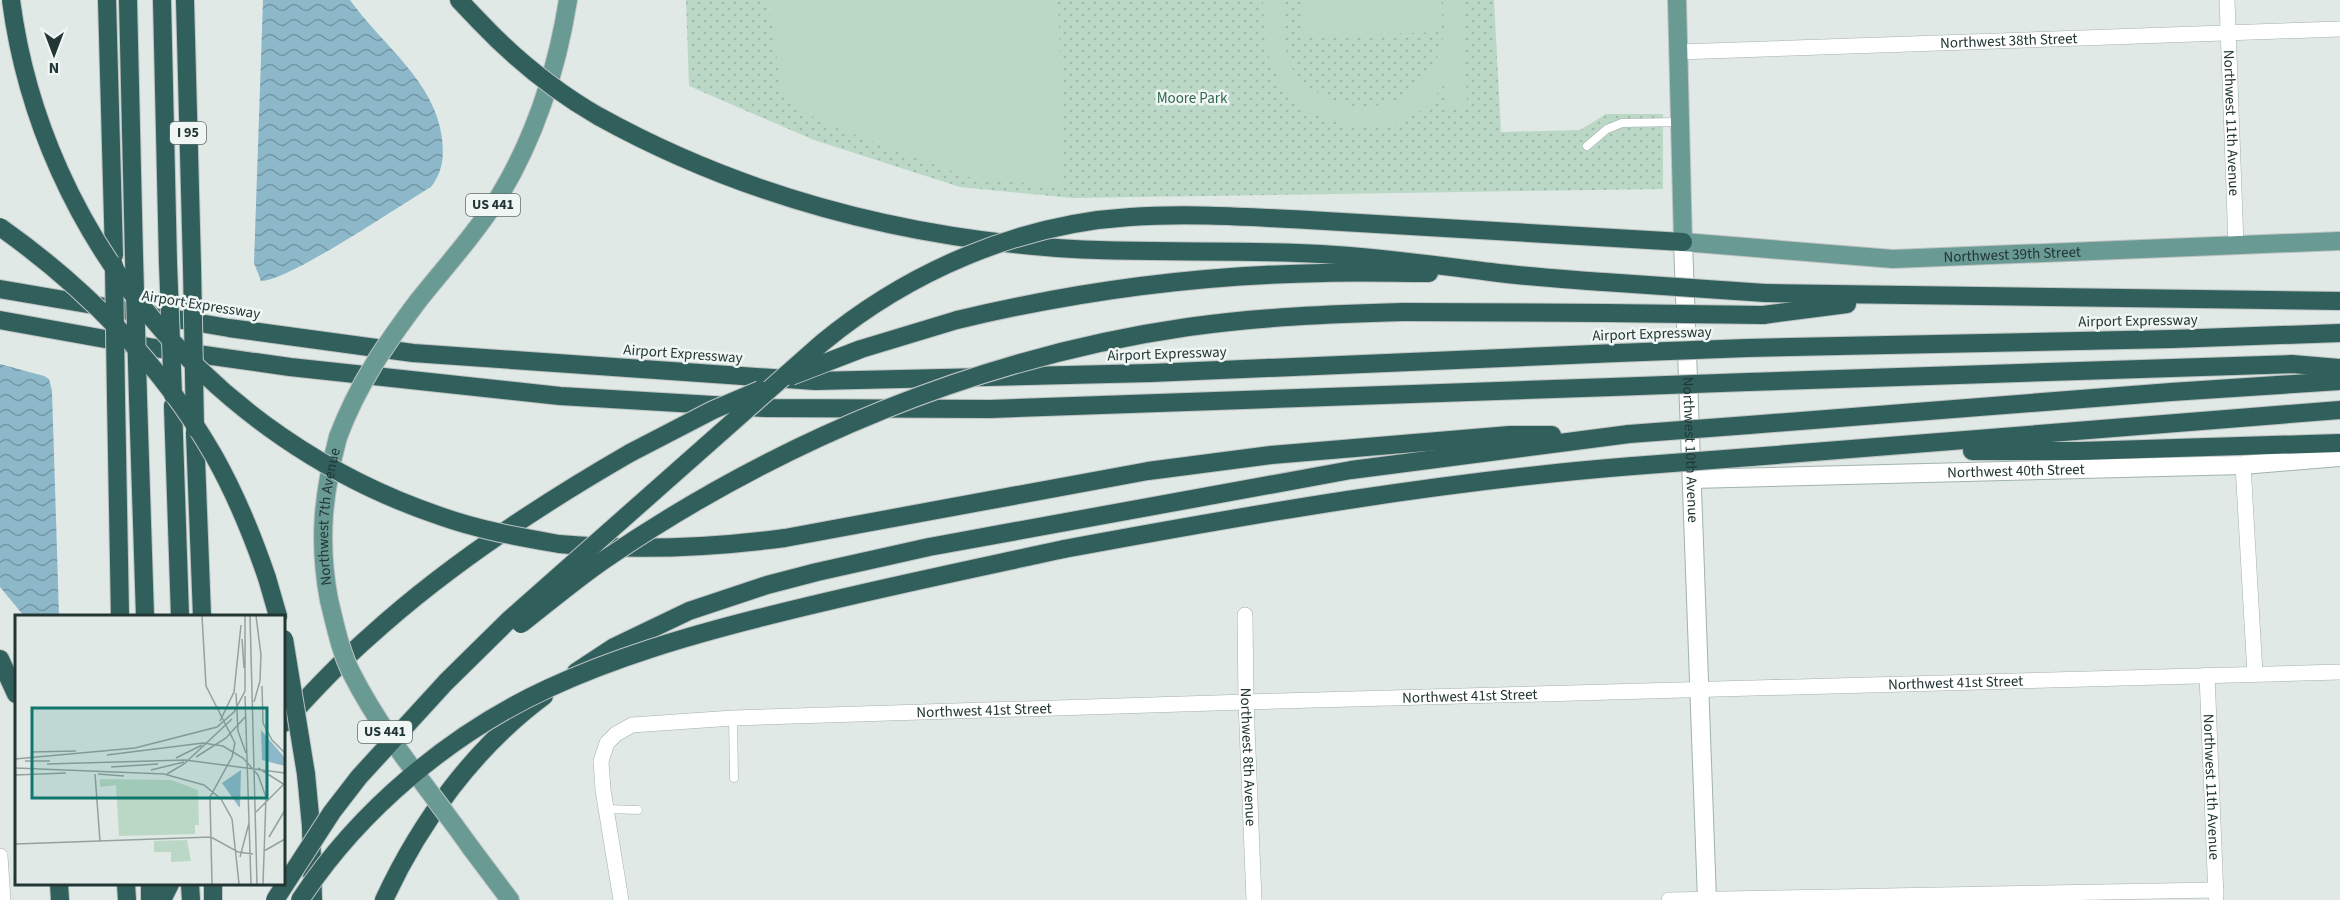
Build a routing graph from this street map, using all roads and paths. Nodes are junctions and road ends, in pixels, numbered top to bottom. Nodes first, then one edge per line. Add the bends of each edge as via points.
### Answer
1 (9, 0) edge
2 (107, 0) edge
3 (128, 0) edge
4 (162, 0) edge
5 (185, 0) edge
6 (459, 0) edge
7 (568, 0) edge
8 (1677, 0) edge
9 (2227, 0) edge
10 (0, 8) edge
11 (2340, 29) edge
12 (2228, 32) junction
13 (1678, 52) junction
14 (1680, 122) junction
15 (1587, 146) dead end
16 (0, 227) edge
17 (2340, 241) edge
18 (1683, 242) junction
19 (2236, 245) junction
20 (1493, 272) junction
21 (0, 289) edge
22 (1914, 296) junction
23 (2340, 301) edge
24 (0, 320) edge
25 (2340, 333) edge
26 (2340, 368) edge
27 (2340, 381) edge
28 (2340, 410) edge
29 (1629, 434) junction
30 (2340, 443) edge
31 (1830, 451) junction
32 (2340, 457) edge
33 (2243, 465) junction
34 (1692, 479) junction
35 (120, 615) edge
36 (145, 615) edge
37 (180, 615) edge
38 (202, 615) edge
39 (278, 615) edge
40 (1245, 615) dead end
41 (285, 645) edge
42 (0, 659) edge
43 (2340, 672) edge
44 (2255, 674) junction
45 (2207, 675) junction
46 (446, 682) junction
47 (1699, 689) junction
48 (15, 692) edge
49 (1246, 702) junction
50 (732, 718) junction
51 (285, 722) edge
52 (734, 778) dead end
53 (606, 809) junction
54 (638, 810) dead end
55 (0, 858) edge
56 (285, 884) edge
57 (59, 885) edge
58 (126, 885) edge
59 (170, 885) edge
60 (190, 885) edge
61 (285, 885) edge
62 (2216, 895) edge
63 (3, 900) edge
64 (60, 900) edge
65 (127, 900) edge
66 (162, 900) edge
67 (191, 900) edge
68 (275, 900) edge
69 (300, 900) edge
70 (313, 900) edge
71 (384, 900) edge
72 (510, 900) edge
73 (621, 900) edge
74 (1254, 900) edge
75 (1669, 900) edge
76 (1707, 900) edge

1 - 10 highway
1 - 29 highway, bridge via 29,86 73,199 114,269 143,308 207,377 269,430 366,486 449,519 514,537 633,549 731,545 1082,482 1272,455 1510,435
2 - 35 highway, bridge
3 - 36 highway, bridge
4 - 37 highway, bridge
5 - 38 highway, I 95, bridge
6 - 20 highway, bridge via 535,75 598,116 665,151 771,192 854,217 943,235 1059,248 1285,252 1387,258
7 - 72 main road, Northwest 7th Avenue / US 441, bridge via 552,75 520,157 486,214 418,301 366,374 349,406 338,436 322,519 322,555 329,600 351,672 388,736
8 - 13 main road, Northwest 10th Avenue
9 - 12 street, Northwest 11th Avenue
11 - 12 street, Northwest 38th Street
12 - 13 street, Northwest 38th Street
12 - 19 street, Northwest 11th Avenue
13 - 14 main road, Northwest 10th Avenue
14 - 15 lane via 1622,123 1607,129
14 - 18 main road, Northwest 10th Avenue
16 - 39 highway, bridge via 86,297 159,375 214,456 250,529
17 - 19 main road, Northwest 39th Street
18 - 19 main road, Northwest 39th Street via 1893,259
18 - 34 street, Northwest 10th Avenue
18 - 46 highway, bridge via 1160,215 1093,221 973,253 908,283 844,325 510,619
20 - 22 highway, bridge via 1765,293
20 - 51 highway, bridge via 1233,277 1084,294 957,320 812,367 713,410 630,453 542,507 449,571 370,636
21 - 25 highway, Airport Expressway, bridge via 228,328 414,353 815,381 1151,374 1747,348
22 - 23 highway
22 - 46 highway, bridge via 1763,315 1403,312 1239,321 1128,338 1014,365 837,429 715,490 595,567
24 - 26 highway, bridge via 290,367 560,396 753,408 990,410 2292,364
27 - 29 highway, bridge
28 - 31 highway
29 - 71 highway via 1351,470 952,543 807,574 689,611 614,646 527,708 467,768 434,812
30 - 31 highway via 2080,451
31 - 69 highway, bridge via 1552,472 1389,492 1064,549 720,628 615,661 548,688 459,740 354,830
32 - 33 street, Northwest 40th Street
33 - 34 street, Northwest 40th Street
33 - 44 street
34 - 47 street, Northwest 10th Avenue
40 - 49 street, Northwest 8th Avenue
41 - 70 highway, bridge via 306,774
42 - 48 highway
43 - 44 street, Northwest 41st Street
44 - 45 street, Northwest 41st Street
45 - 47 street, Northwest 41st Street
45 - 62 street, Northwest 11th Avenue
46 - 56 highway, bridge via 359,777
47 - 49 street, Northwest 41st Street
47 - 76 street, Northwest 10th Avenue
49 - 50 street, Northwest 41st Street
49 - 74 street, Northwest 8th Avenue
50 - 52 lane
50 - 53 street, Northwest 41st Street via 632,725 616,734 606,743 601,761
53 - 54 lane
53 - 73 street
55 - 63 street
57 - 64 highway
58 - 65 highway
59 - 66 highway
60 - 67 highway
61 - 68 highway, bridge
62 - 76 street
75 - 76 street

